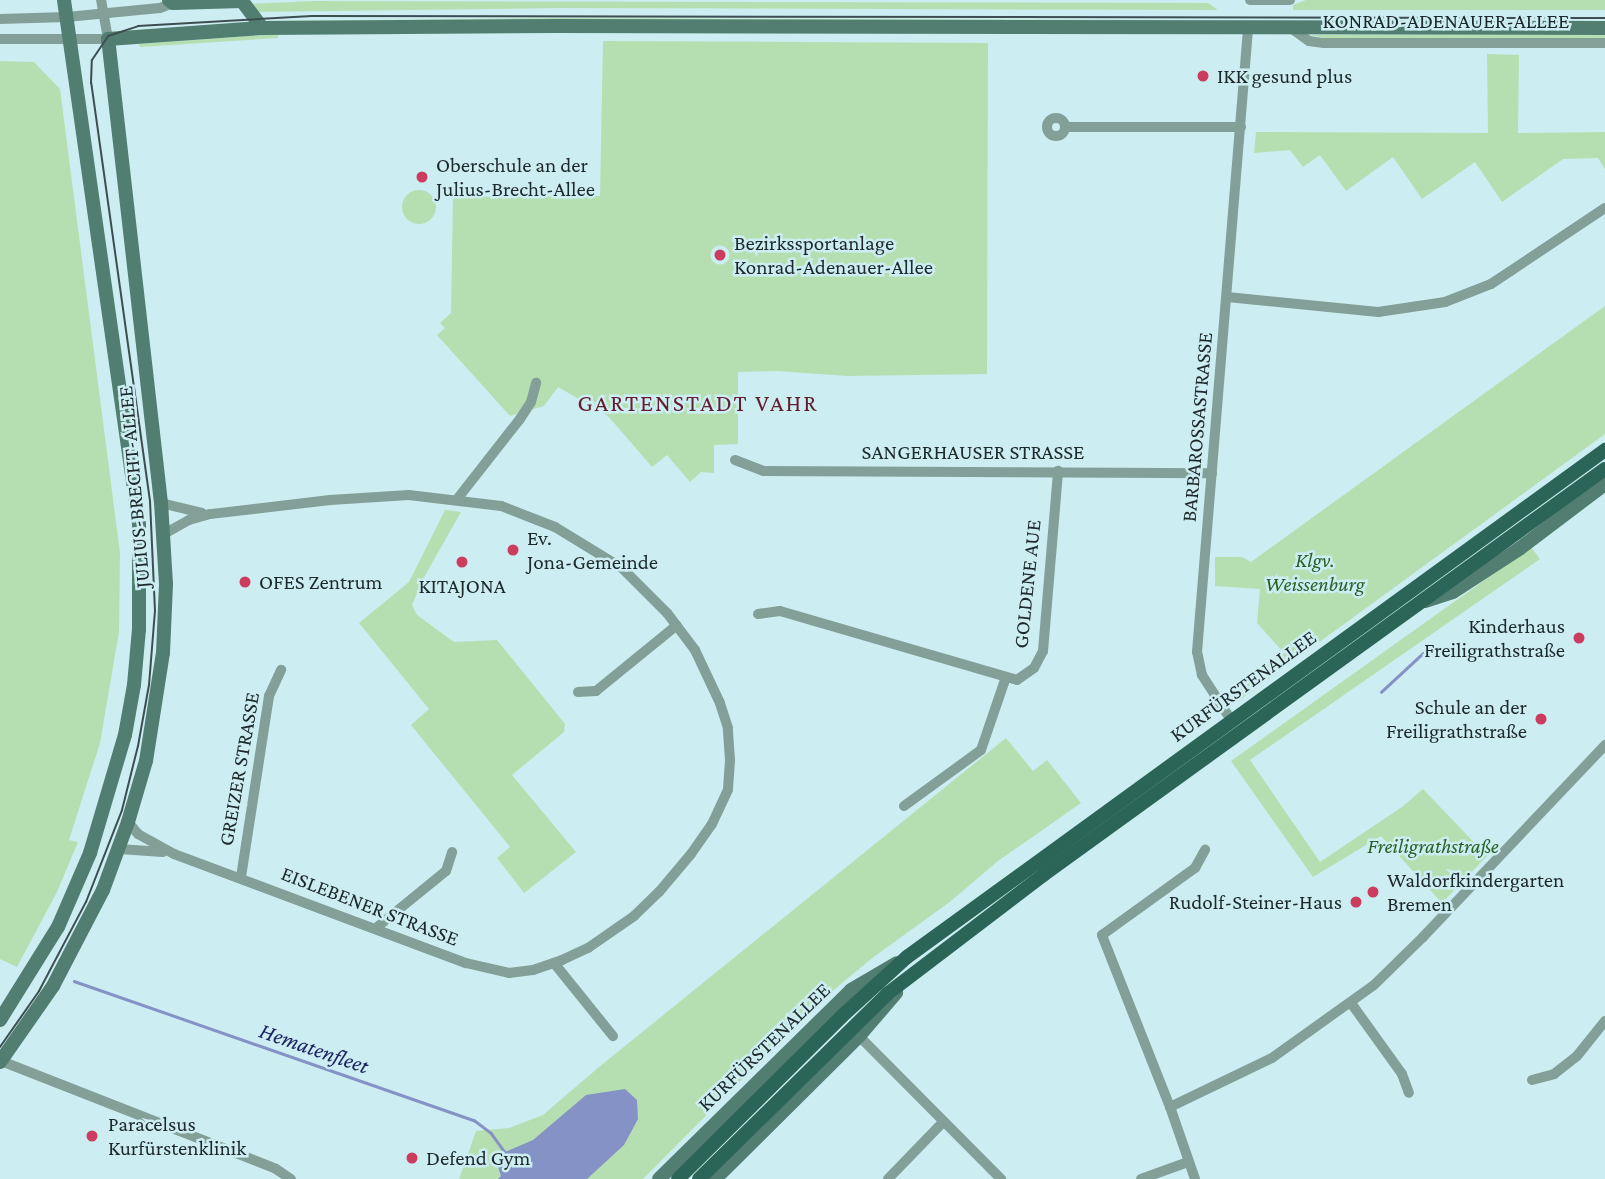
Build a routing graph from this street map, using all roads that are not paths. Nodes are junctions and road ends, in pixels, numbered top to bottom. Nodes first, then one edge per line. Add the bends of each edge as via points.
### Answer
1 (64, 0) edge
2 (101, 0) edge
3 (1250, 0) edge
4 (1290, 0) edge
5 (171, 1) edge
6 (242, 1) edge
7 (104, 13) junction
8 (67, 17) junction
9 (0, 19) edge
10 (262, 28) junction
11 (1605, 28) edge
12 (1248, 29) junction
13 (1292, 29) junction
14 (0, 39) edge
15 (108, 39) junction
16 (70, 40) junction
17 (1605, 43) edge
18 (1066, 127) dead end
19 (1241, 127) junction
20 (1605, 208) edge
21 (1227, 297) junction
22 (536, 383) dead end
23 (1605, 450) edge
24 (735, 460) dead end
25 (1605, 470) edge
26 (1058, 471) junction
27 (1212, 473) junction
28 (1605, 484) edge
29 (458, 498) junction
30 (161, 503) junction
31 (210, 514) junction
32 (164, 534) junction
33 (1424, 601) junction
34 (758, 614) dead end
35 (677, 625) junction
36 (281, 670) dead end
37 (1006, 677) junction
38 (578, 692) dead end
39 (1231, 720) junction
40 (1605, 745) edge
41 (904, 806) dead end
42 (128, 822) junction
43 (119, 849) junction
44 (1205, 850) dead end
45 (452, 852) dead end
46 (174, 854) junction
47 (241, 877) junction
48 (376, 928) junction
49 (907, 957) junction
50 (554, 963) junction
51 (913, 974) junction
52 (1351, 1003) junction
53 (0, 1020) edge
54 (1605, 1021) edge
55 (613, 1035) dead end
56 (859, 1036) junction
57 (1, 1061) edge
58 (1532, 1080) dead end
59 (1409, 1093) dead end
60 (1170, 1107) junction
61 (943, 1122) junction
62 (1188, 1162) junction
63 (290, 1179) edge
64 (659, 1179) edge
65 (678, 1179) edge
66 (699, 1179) edge
67 (715, 1179) edge
68 (888, 1179) edge
69 (1001, 1179) edge
70 (1141, 1179) edge
71 (1195, 1179) edge

1 - 8 main road, JULIUS-BRECHT-ALLEE
2 - 7 street, JULIUS-BRECHT-ALLEE
3 - 4 street
5 - 6 main road
5 - 7 street via 160,8
6 - 10 main road
7 - 8 street
7 - 15 street, JULIUS-BRECHT-ALLEE
8 - 9 street
8 - 16 main road, JULIUS-BRECHT-ALLEE
10 - 12 main road, KONRAD-ADENAUER-ALLEE
10 - 15 main road, KONRAD-ADENAUER-ALLEE
11 - 13 main road, KONRAD-ADENAUER-ALLEE
12 - 13 main road, KONRAD-ADENAUER-ALLEE
12 - 19 street, BARBAROSSASTRASSE
13 - 17 street, KONRAD-ADENAUER-ALLEE via 1309,41 1324,43
14 - 16 street, KONRAD-ADENAUER-ALLEE
15 - 16 street, KONRAD-ADENAUER-ALLEE
15 - 30 main road, JULIUS-BRECHT-ALLEE
16 - 53 main road, JULIUS-BRECHT-ALLEE via 139,524 139,629 125,735 95,841 58,928
18 - 19 street
19 - 21 street, BARBAROSSASTRASSE
20 - 21 street via 1502,277 1445,302 1378,313
21 - 27 street, BARBAROSSASTRASSE
22 - 29 street via 520,419
23 - 39 main road, KURFÜRSTENALLEE
24 - 26 street, SANGERHAUSER STRASSE via 764,471
25 - 33 main road, KURFÜRSTENALLEE
26 - 27 street, SANGERHAUSER STRASSE
26 - 37 street, GOLDENE AUE via 1043,651 1034,668 1017,680
27 - 39 street, BARBAROSSASTRASSE via 1197,652 1202,675
28 - 33 main road, KURFÜRSTENALLEE via 1453,592
29 - 31 street, EISLEBENER STRASSE via 374,495
29 - 35 street, EISLEBENER STRASSE via 501,506 578,539 622,568
30 - 31 street, EISLEBENER STRASSE
30 - 32 main road, JULIUS-BRECHT-ALLEE
31 - 32 street, EISLEBENER STRASSE
32 - 42 main road, JULIUS-BRECHT-ALLEE via 164,636 158,691 146,761
33 - 51 main road, KURFÜRSTENALLEE
34 - 37 street via 780,611
35 - 38 street via 596,691
35 - 50 street, EISLEBENER STRASSE via 701,661 725,718 730,760 722,804 691,854 659,892 609,934
36 - 47 street, GREIZER STRASSE via 269,696
37 - 41 street via 981,750
39 - 49 main road, KURFÜRSTENALLEE
40 - 52 street via 1423,937
42 - 43 main road, JULIUS-BRECHT-ALLEE
42 - 46 street, EISLEBENER STRASSE via 138,834
43 - 46 street, EISLEBENER STRASSE
43 - 57 main road, JULIUS-BRECHT-ALLEE via 67,962
44 - 60 street via 1195,868 1102,935
45 - 48 street via 446,871
46 - 47 street, EISLEBENER STRASSE
47 - 48 street, EISLEBENER STRASSE
48 - 50 street, EISLEBENER STRASSE via 506,974
49 - 64 main road, KURFÜRSTENALLEE via 851,990
49 - 65 main road, KURFÜRSTENALLEE
50 - 55 street
51 - 56 main road, KURFÜRSTENALLEE
51 - 66 main road, KURFÜRSTENALLEE via 859,1018
52 - 59 street via 1402,1074
52 - 60 street via 1272,1058
54 - 58 street via 1577,1056 1554,1074
56 - 61 street
56 - 67 main road, KURFÜRSTENALLEE
57 - 63 street via 275,1168
60 - 62 street
61 - 68 street
61 - 69 street
62 - 70 street
62 - 71 street

